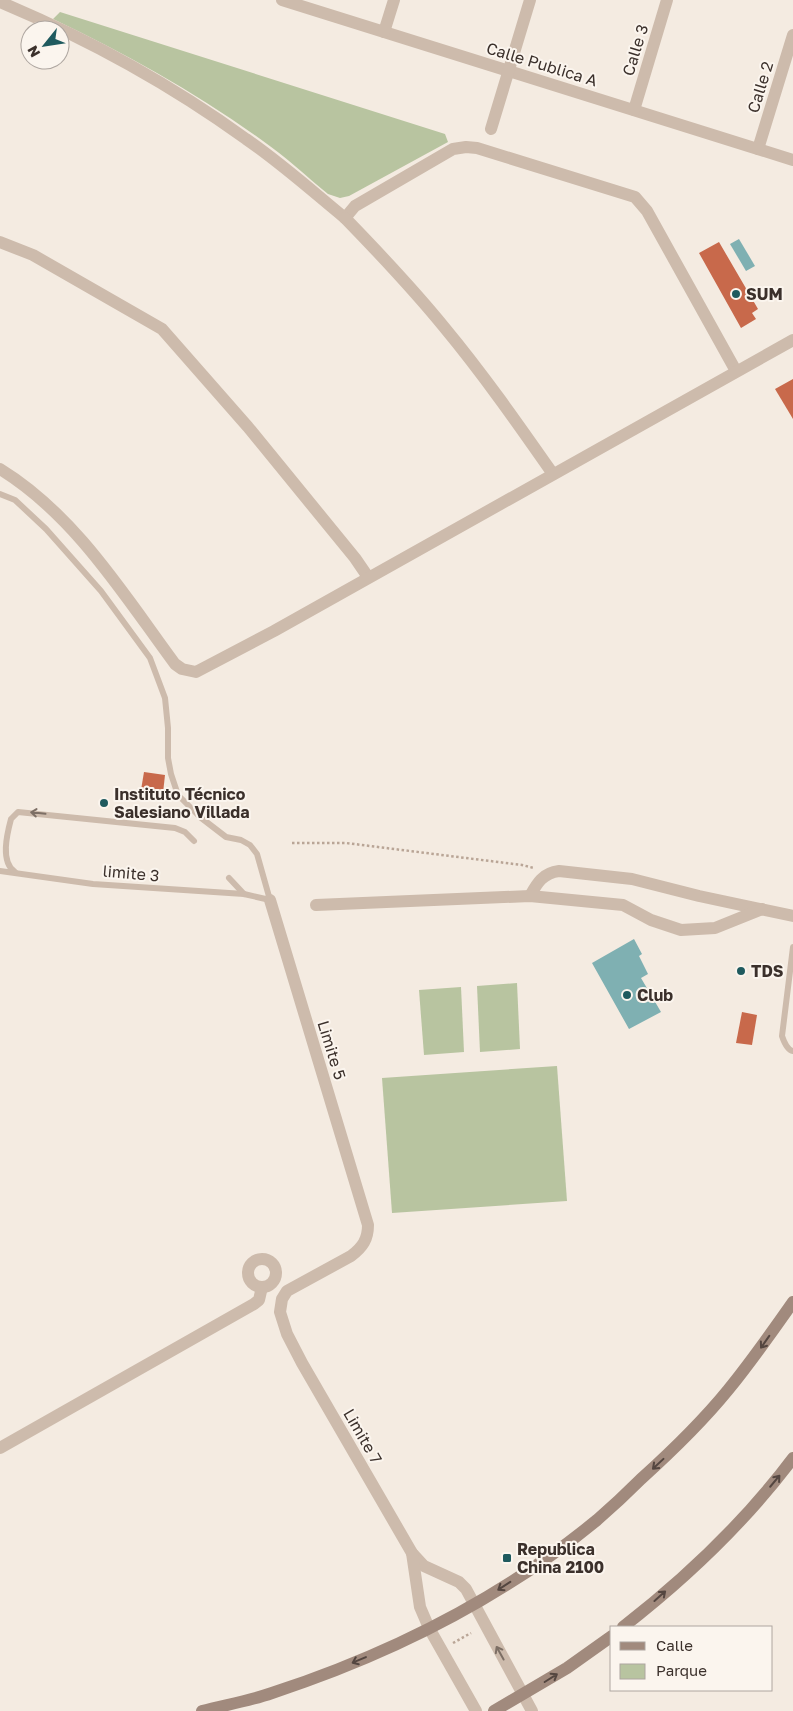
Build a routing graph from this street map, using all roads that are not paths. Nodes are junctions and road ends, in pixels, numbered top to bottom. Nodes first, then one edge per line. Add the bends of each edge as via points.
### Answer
1 (282, 0) edge
2 (394, 0) edge
3 (530, 0) edge
4 (667, 0) edge
5 (0, 2) edge
6 (384, 32) junction
7 (793, 35) edge
8 (508, 71) junction
9 (634, 110) junction
10 (491, 129) dead end
11 (758, 149) junction
12 (793, 160) edge
13 (345, 218) junction
14 (0, 242) edge
15 (793, 340) edge
16 (736, 371) junction
17 (0, 469) edge
18 (553, 474) junction
19 (0, 494) edge
20 (368, 577) junction
21 (194, 841) dead end
22 (0, 871) edge
23 (16, 873) junction
24 (229, 878) dead end
25 (244, 894) junction
26 (530, 896) junction
27 (270, 900) junction
28 (316, 905) dead end
29 (762, 910) junction
30 (793, 916) edge
31 (793, 947) edge
32 (793, 1051) edge
33 (294, 1286) joint
34 (262, 1287) dead end
35 (793, 1302) edge
36 (0, 1448) edge
37 (793, 1458) edge
38 (412, 1553) junction
39 (473, 1604) junction
40 (624, 1626) edge
41 (429, 1628) junction
42 (610, 1637) edge
43 (523, 1695) junction
44 (202, 1711) edge
45 (476, 1711) edge
46 (494, 1711) edge
47 (532, 1711) edge

1 - 6 street, Calle Publica A
2 - 6 street
3 - 8 street
4 - 9 street, Calle 3
5 - 13 street via 90,44 170,88 247,139
6 - 8 street, Calle Publica A
7 - 11 street, Calle 2
8 - 9 street, Calle Publica A
8 - 10 street
9 - 11 street, Calle Publica A
11 - 12 street, Calle Publica A
13 - 16 street via 355,206 454,149 466,147 635,197 647,211
13 - 18 street via 445,328
14 - 20 street via 33,256 162,328 248,427
15 - 16 street
16 - 18 street
17 - 20 street via 37,495 84,544 182,669 196,672 204,669
18 - 20 street
19 - 27 lane via 14,500 46,529 101,591 150,658 165,698 168,758 178,795 200,818 226,837 250,845 257,854
21 -> 23 lane via 175,828 22,812 10,819 8,830 6,862
22 - 23 lane, limite 3
23 - 25 lane, limite 3 via 93,884
24 - 25 lane
25 - 27 lane, limite 3
26 - 28 street
26 - 29 street via 623,904 651,920 682,930 715,928
26 - 29 street via 535,886 550,872 559,871 632,879
27 - 33 street, Limite 5 via 368,1225 368,1236 351,1256
29 - 30 street
31 - 32 lane via 782,1036 784,1043
33 - 38 street, Limite 7 via 282,1299 280,1312 287,1334
34 - 36 street via 259,1300 254,1304
35 -> 39 main road via 727,1391 673,1450 577,1536
40 -> 37 main road via 714,1548 747,1515
38 - 39 street via 424,1566 459,1582
38 - 41 street via 420,1607
39 - 41 main road
43 -> 39 street
41 -> 44 main road via 323,1675 270,1694
41 - 45 street
43 -> 42 main road
43 - 46 main road
43 - 47 street

